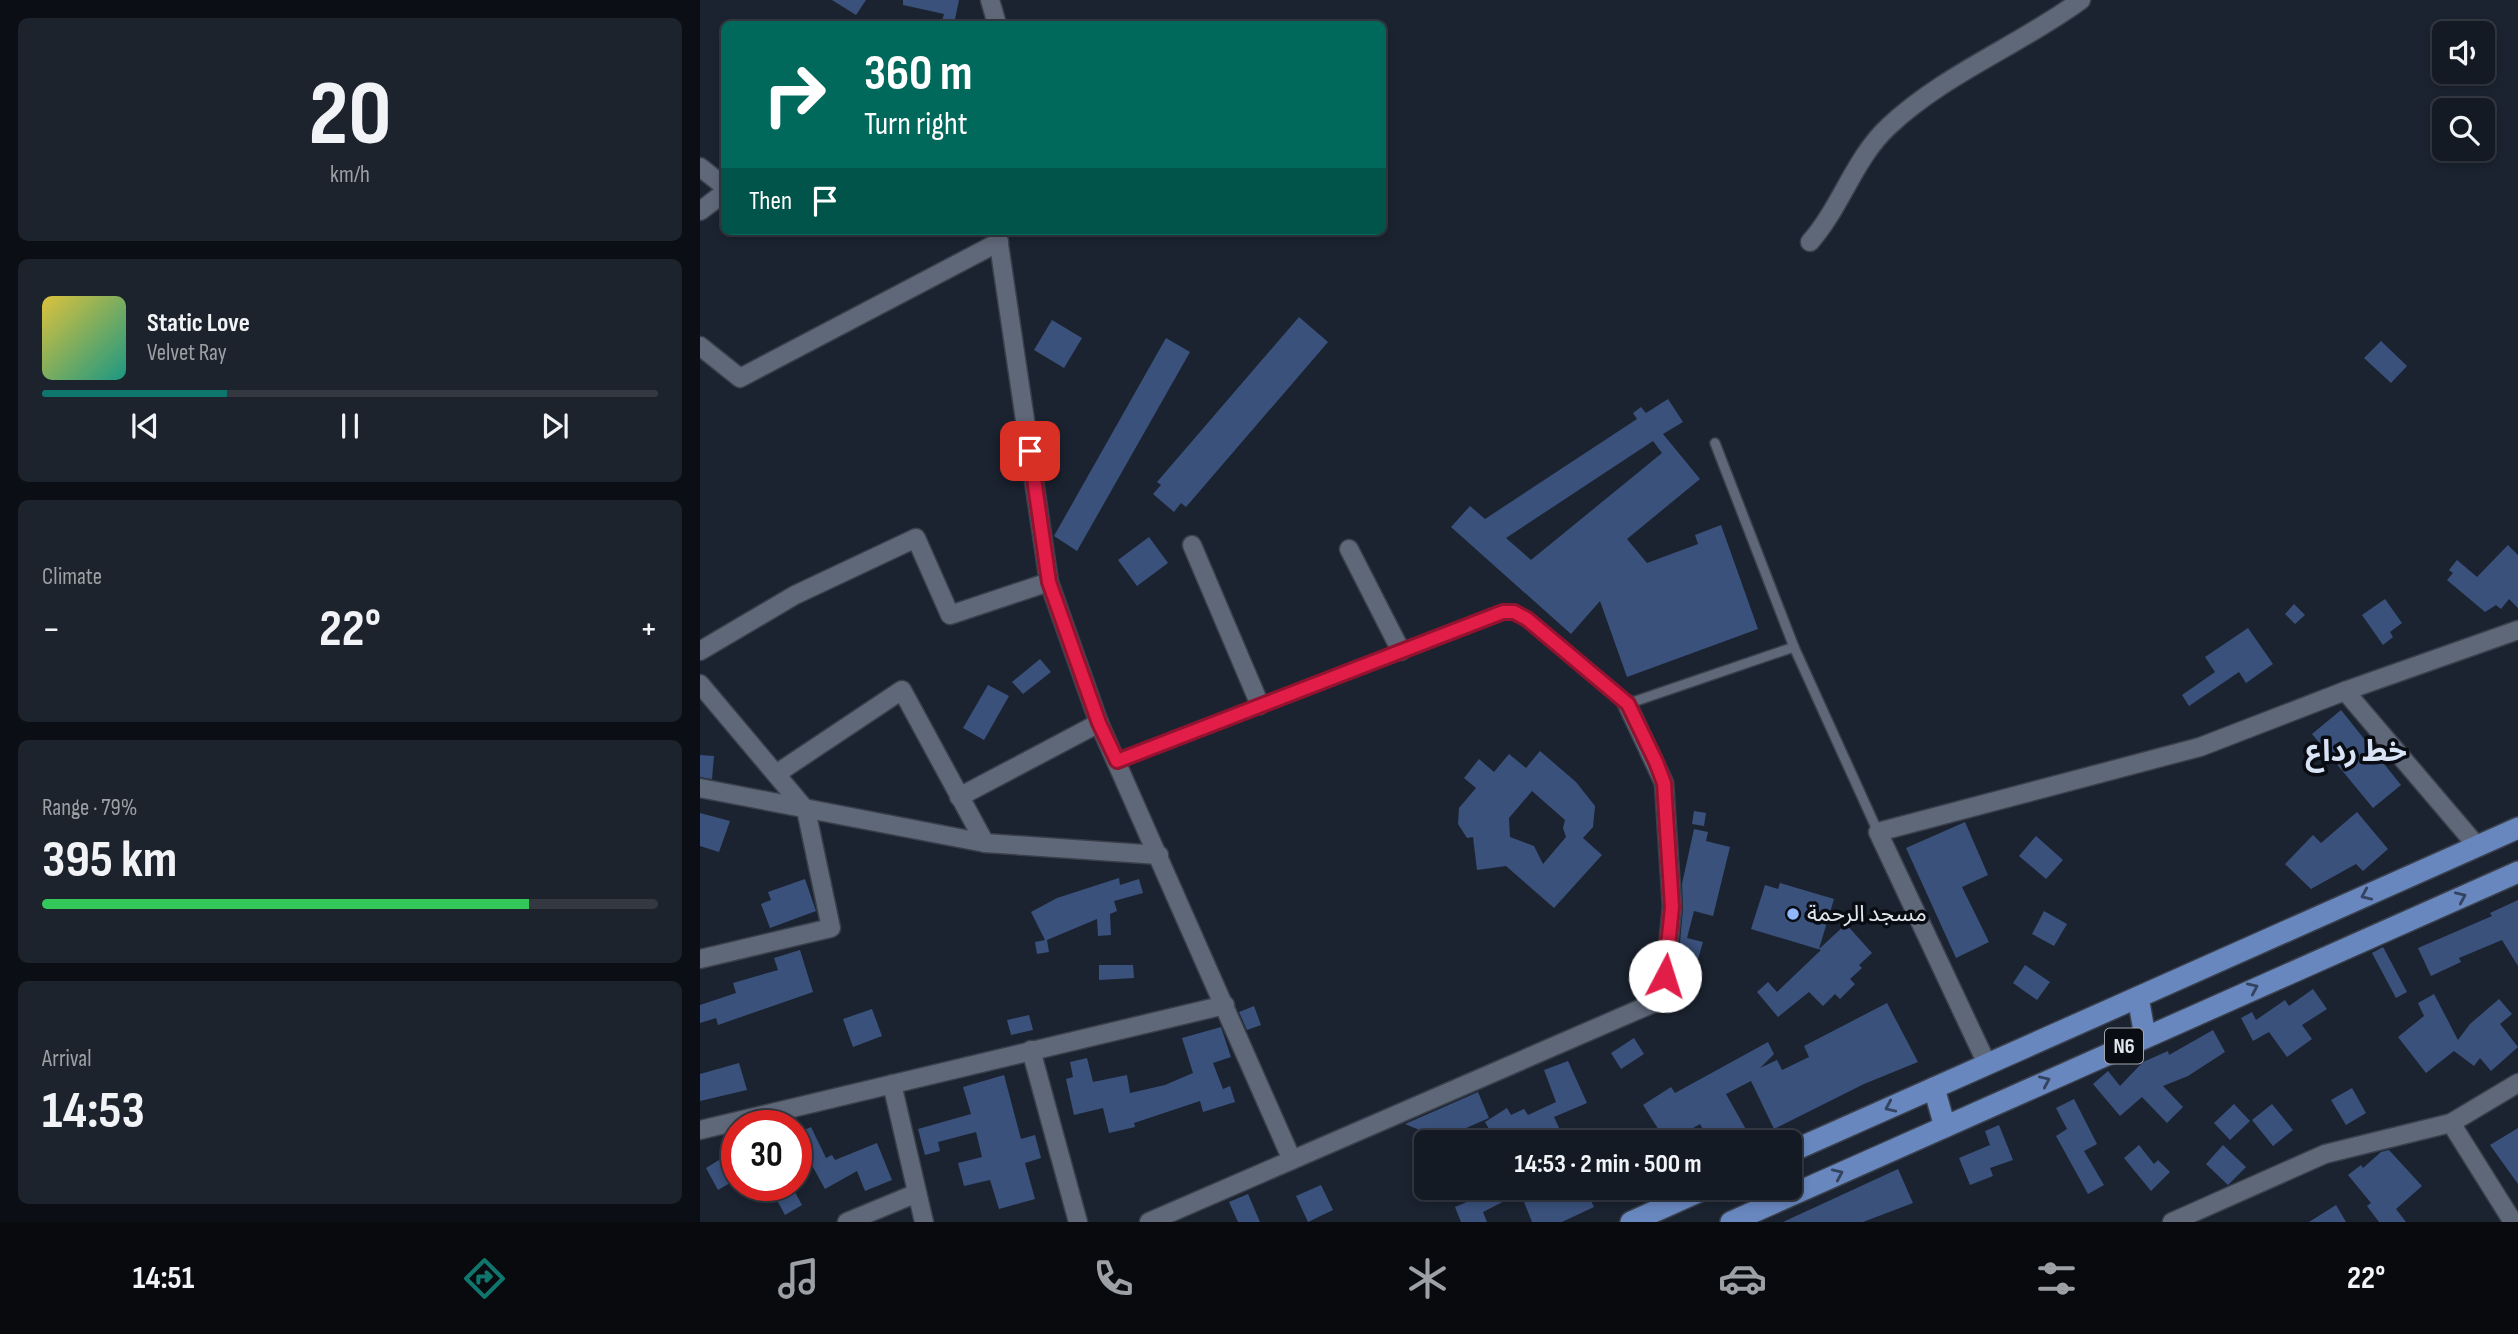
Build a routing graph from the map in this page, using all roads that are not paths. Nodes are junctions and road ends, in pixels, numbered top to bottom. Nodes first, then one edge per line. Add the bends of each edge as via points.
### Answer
1 (990, 0) edge
2 (2081, 0) edge
3 (996, 21) edge
4 (700, 167) edge
5 (721, 184) edge
6 (721, 195) edge
7 (700, 211) edge
8 (998, 236) edge
9 (1810, 242) dead end
10 (700, 346) edge
11 (1715, 443) dead end
12 (1192, 545) dead end
13 (1349, 549) dead end
14 (1049, 582) junction
15 (2518, 631) edge
16 (1794, 648) junction
17 (700, 651) edge
18 (1401, 651) junction
19 (700, 684) edge
20 (2345, 691) junction
21 (1628, 704) junction
22 (1260, 705) junction
23 (1099, 723) junction
24 (1117, 761) junction
25 (776, 774) junction
26 (700, 788) edge
27 (959, 797) junction
28 (806, 810) junction
29 (2518, 828) edge
30 (1878, 832) junction
31 (985, 843) junction
32 (2477, 846) junction
33 (1159, 855) junction
34 (2518, 872) edge
35 (700, 959) edge
36 (2138, 997) junction
37 (1225, 1005) junction
38 (2145, 1036) junction
39 (1031, 1050) junction
40 (1987, 1064) junction
41 (2518, 1083) edge
42 (892, 1084) junction
43 (1934, 1088) junction
44 (2451, 1123) junction
45 (1945, 1127) junction
46 (700, 1130) edge
47 (1802, 1147) edge
48 (1292, 1160) junction
49 (917, 1192) junction
50 (1680, 1200) edge
51 (847, 1222) edge
52 (924, 1222) edge
53 (1078, 1222) edge
54 (1149, 1222) edge
55 (1631, 1222) edge
56 (1731, 1222) edge
57 (2172, 1222) edge
58 (2513, 1222) edge

1 - 3 street
2 - 9 street via 1994,52 1889,125 1868,148
4 - 5 street
6 - 7 street
8 - 10 street via 740,378
8 - 14 street
11 - 16 lane
12 - 22 street
13 - 18 street
14 - 17 street via 950,615 916,538 795,595
14 - 23 street
15 - 20 street
16 - 21 lane
16 - 30 lane
18 - 21 lane via 1503,612 1514,612
18 - 22 lane
19 - 25 street
20 - 30 street via 2200,747
20 - 32 street
21 - 48 street via 1664,783 1672,907 1663,999
22 - 24 lane
23 - 24 street
23 - 27 street
24 - 33 street
25 - 27 street via 902,690
25 - 28 street
26 - 28 street
27 - 31 street
28 - 31 street
28 - 35 street via 831,928
29 - 32 main road, N6
30 - 40 street
31 - 33 street
32 -> 36 main road, N6
33 - 37 street
38 -> 34 main road, N6
36 - 38 main road
36 - 40 main road, N6
37 - 39 street
37 - 48 street
45 -> 38 main road, N6
39 - 42 street
39 - 53 street
40 - 43 main road, N6
41 - 44 street
42 - 46 street
42 - 49 street
43 - 45 main road
43 -> 47 main road, N6
44 - 57 street via 2325,1154
44 - 58 street
56 -> 45 main road, N6
48 - 54 street
49 - 51 street
49 - 52 street
50 - 55 main road

